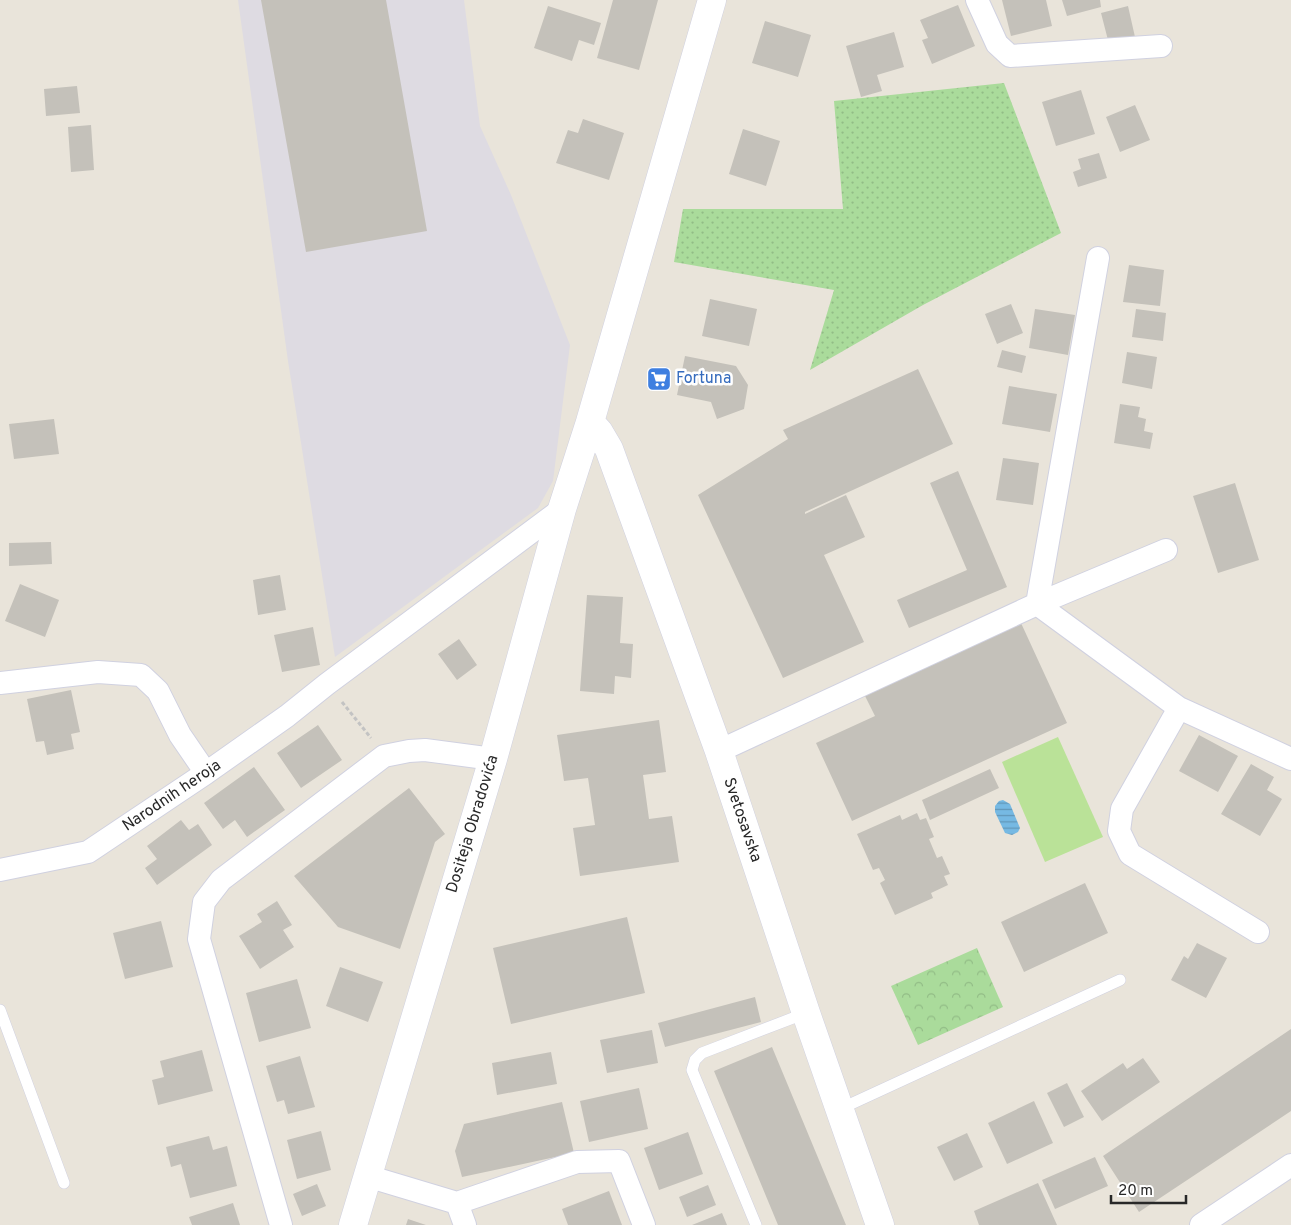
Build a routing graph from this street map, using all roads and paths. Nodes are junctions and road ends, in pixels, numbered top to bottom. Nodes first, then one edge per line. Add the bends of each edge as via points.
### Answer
1 (712, 0) edge
2 (977, 0) edge
3 (1161, 46) dead end
4 (1098, 258) dead end
5 (590, 422) junction
6 (562, 509) junction
7 (1166, 550) dead end
8 (1037, 604) junction
9 (0, 683) edge
10 (327, 684) junction
11 (1179, 708) junction
12 (719, 751) junction
13 (384, 756) junction
14 (493, 759) junction
15 (1291, 759) edge
16 (206, 773) junction
17 (0, 870) edge
18 (1258, 932) dead end
19 (1120, 980) dead end
20 (0, 1010) edge
21 (806, 1013) junction
22 (840, 1109) junction
23 (1291, 1165) edge
24 (368, 1176) junction
25 (64, 1183) dead end
26 (457, 1203) junction
27 (281, 1225) edge
28 (353, 1225) edge
29 (465, 1225) edge
30 (644, 1225) edge
31 (756, 1225) edge
32 (880, 1225) edge
33 (1201, 1225) edge

1 - 5 street, Dositeja Obradovića
2 - 3 street via 997,44 1010,56
4 - 8 street
5 - 6 street, Dositeja Obradovića
5 - 12 street, Svetosavska via 609,449
6 - 10 street, Narodnih heroja
6 - 14 street, Dositeja Obradovića
7 - 8 street
8 - 11 street
8 - 12 street
9 - 16 street via 98,672 141,675 158,691 180,735
10 - 13 path
10 - 16 street, Narodnih heroja
11 - 15 street
11 - 18 street via 1122,809 1119,831 1130,854
12 - 21 street, Svetosavska
13 - 14 street via 425,750
13 - 27 street via 220,880 204,902 199,939
14 - 24 street, Dositeja Obradovića
16 - 17 street, Narodnih heroja via 88,852
19 - 22 lane
20 - 25 lane
21 - 22 street, Svetosavska
21 - 31 lane via 702,1053 692,1070
22 - 32 street, Svetosavska
23 - 33 street
24 - 26 street
24 - 28 street, Dositeja Obradovića
26 - 29 street
26 - 30 street via 577,1162 619,1161

